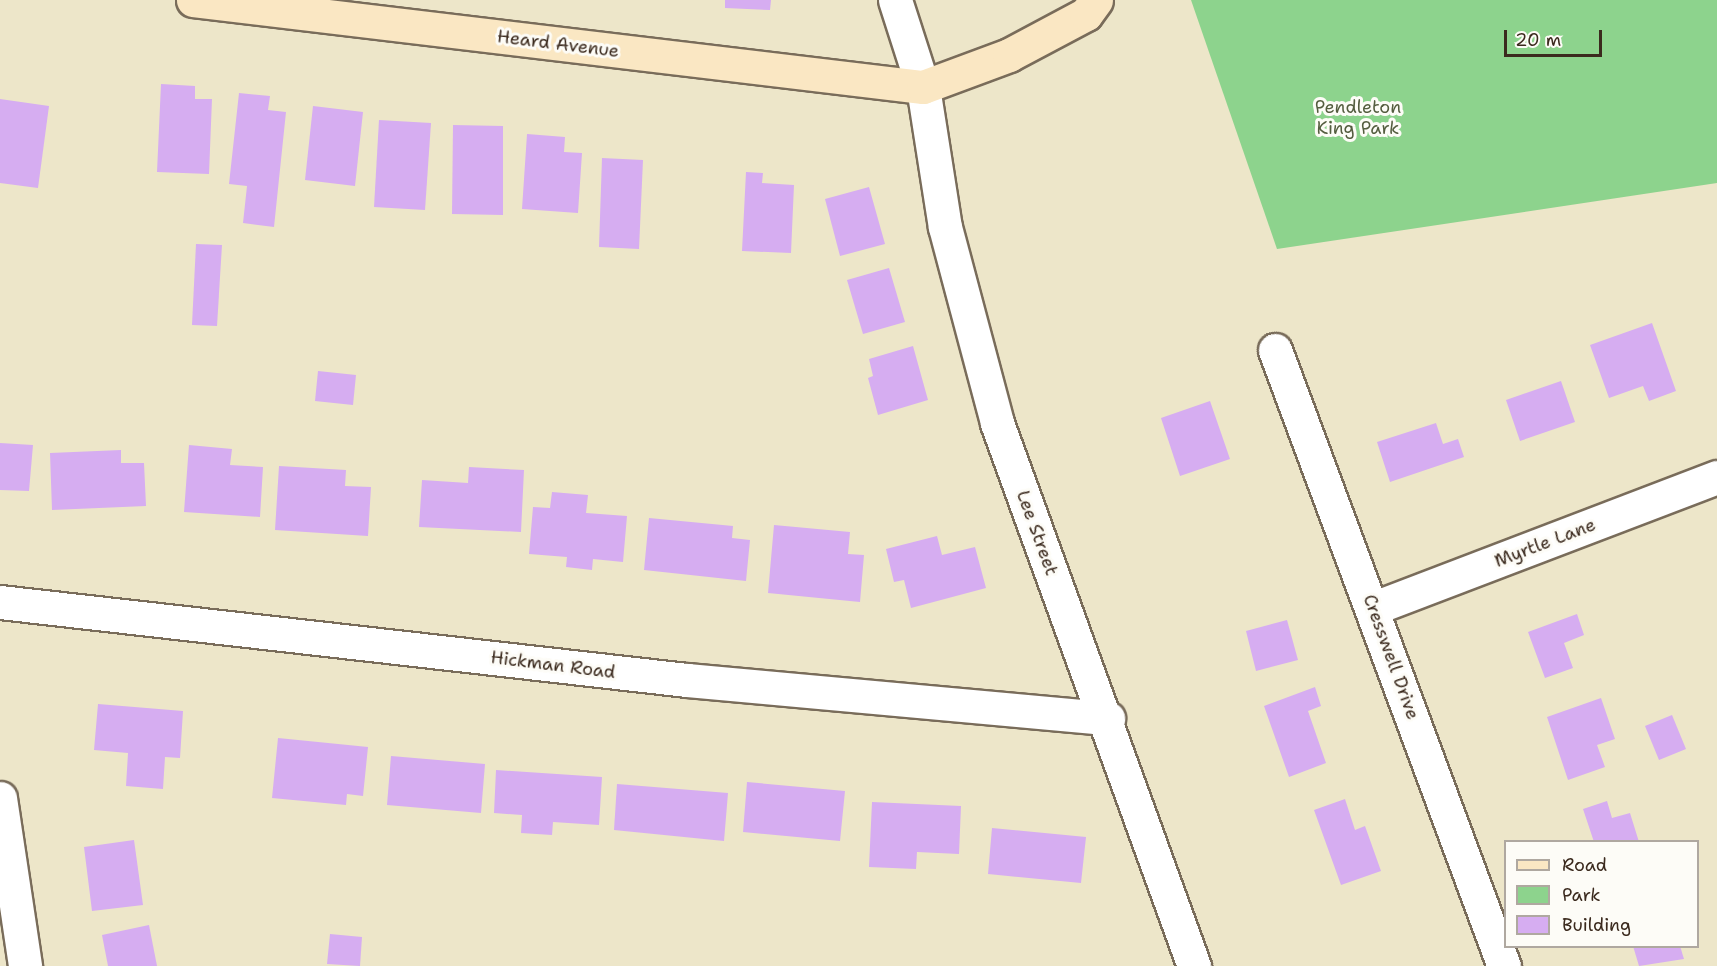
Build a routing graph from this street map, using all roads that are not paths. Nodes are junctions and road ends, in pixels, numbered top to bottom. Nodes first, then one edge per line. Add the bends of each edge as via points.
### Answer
1 (193, 0) edge
2 (895, 0) edge
3 (1096, 0) edge
4 (923, 87) junction
5 (1275, 350) dead end
6 (1717, 477) edge
7 (0, 602) edge
8 (1374, 608) junction
9 (1108, 718) junction
10 (0, 798) edge
11 (26, 966) edge
12 (1194, 966) edge
13 (1504, 966) edge

1 - 4 street, Heard Avenue
2 - 4 street
3 - 4 street, Heard Avenue via 1086,14 1009,55
4 - 9 street, Lee Street via 945,227 997,423
5 - 8 street, Cresswell Drive
6 - 8 street, Myrtle Lane
7 - 9 street, Hickman Road via 687,680
8 - 13 street, Cresswell Drive
9 - 12 street, Lee Street
10 - 11 street

